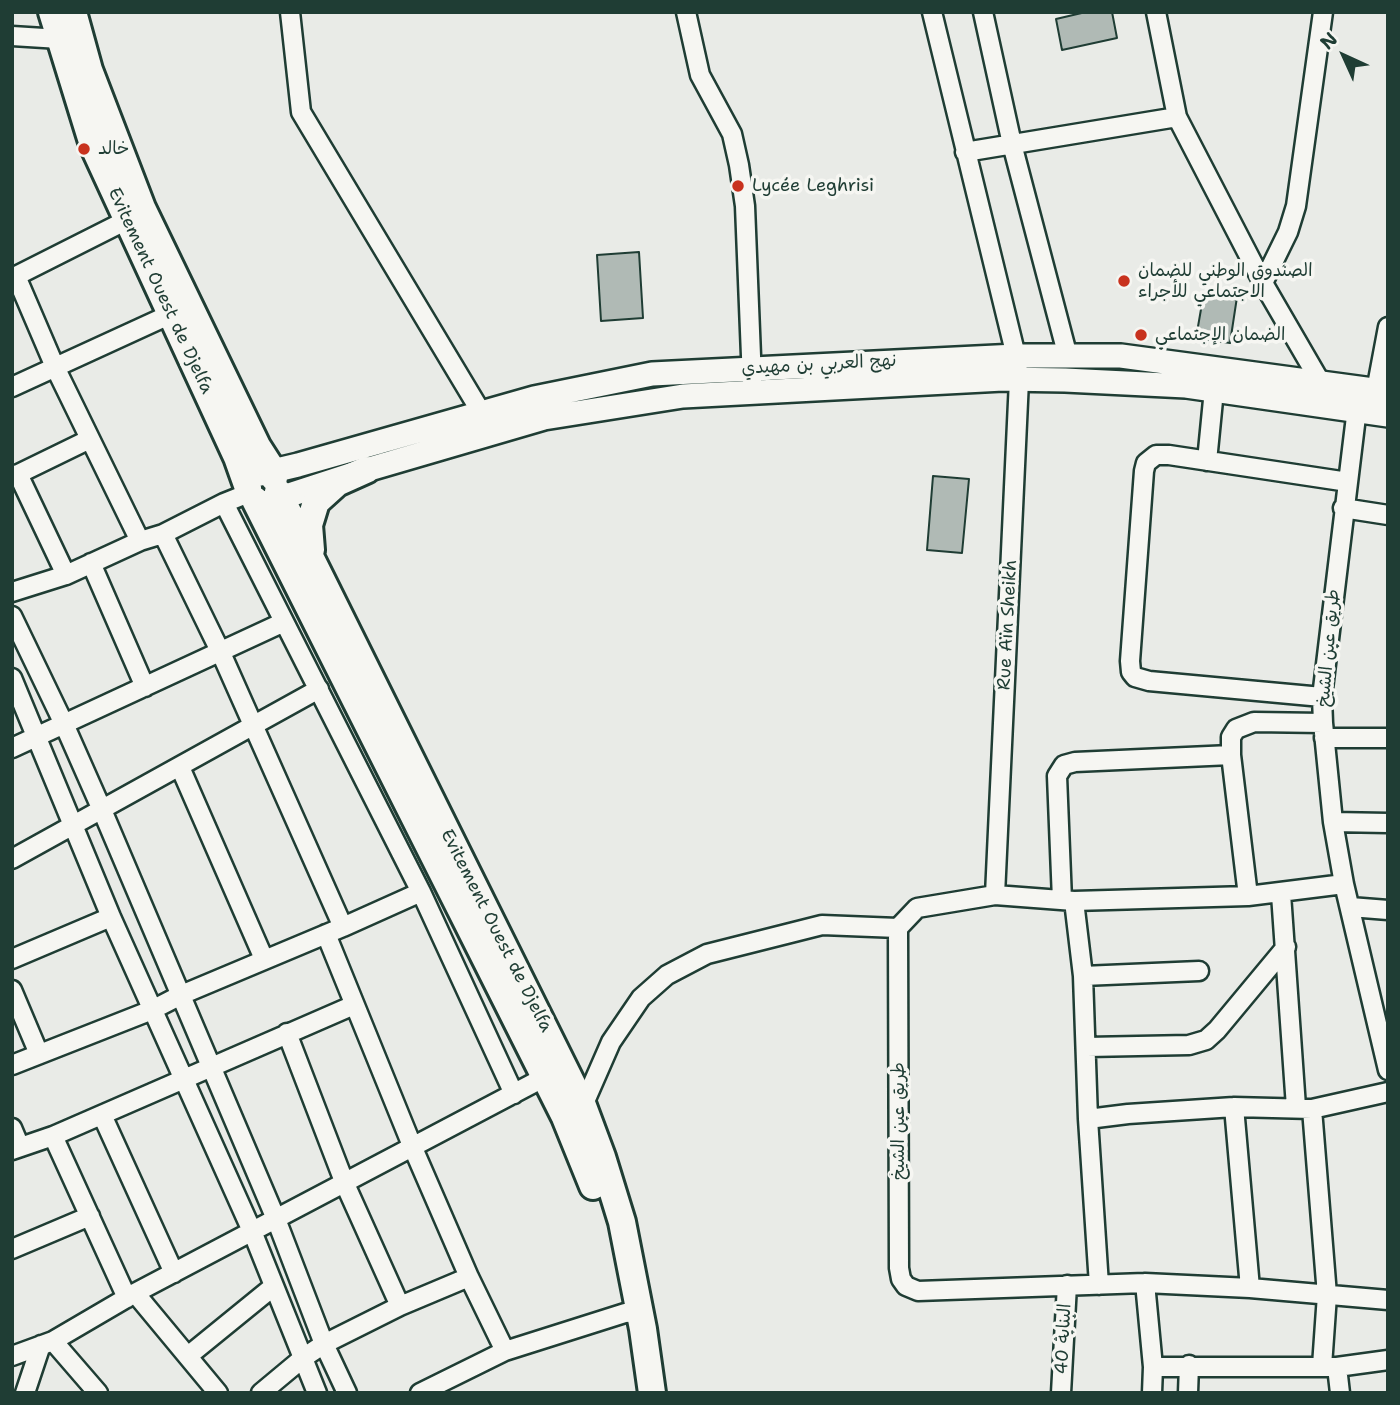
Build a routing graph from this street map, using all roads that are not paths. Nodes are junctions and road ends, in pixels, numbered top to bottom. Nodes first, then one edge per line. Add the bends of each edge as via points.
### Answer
1 (52, 12) edge
2 (73, 12) edge
3 (290, 12) edge
4 (686, 12) edge
5 (932, 12) edge
6 (983, 12) edge
7 (1156, 12) edge
8 (1323, 12) edge
9 (12, 36) edge
10 (60, 38) junction
11 (1177, 117) junction
12 (1012, 144) junction
13 (965, 152) junction
14 (127, 220) junction
15 (14, 277) edge
16 (1263, 283) junction
17 (169, 315) junction
18 (1388, 327) edge
19 (1016, 356) junction
20 (1068, 357) junction
21 (788, 366) junction
22 (55, 367) junction
23 (752, 368) junction
24 (1020, 380) junction
25 (12, 387) edge
26 (787, 390) junction
27 (1214, 390) junction
28 (752, 391) junction
29 (1321, 394) junction
30 (1370, 396) edge
31 (1388, 415) edge
32 (488, 423) junction
33 (90, 439) junction
34 (1207, 461) junction
35 (366, 470) junction
36 (15, 476) edge
37 (1348, 482) junction
38 (265, 488) junction
39 (224, 503) junction
40 (1343, 508) junction
41 (1388, 515) edge
42 (163, 534) junction
43 (141, 541) junction
44 (91, 564) junction
45 (315, 569) junction
46 (66, 575) junction
47 (30, 588) junction
48 (12, 592) edge
49 (12, 607) edge
50 (12, 616) edge
51 (284, 622) junction
52 (221, 653) junction
53 (12, 678) edge
54 (145, 688) junction
55 (318, 689) junction
56 (1322, 697) junction
57 (64, 723) junction
58 (253, 726) junction
59 (1323, 730) junction
60 (38, 737) junction
61 (1388, 738) edge
62 (12, 748) edge
63 (1231, 755) junction
64 (180, 767) junction
65 (102, 810) junction
66 (1333, 821) junction
67 (1388, 824) edge
68 (73, 827) junction
69 (12, 859) edge
70 (1344, 884) junction
71 (421, 892) junction
72 (1281, 894) junction
73 (995, 895) junction
74 (1248, 896) junction
75 (1068, 901) junction
76 (1350, 907) junction
77 (1388, 910) edge
78 (111, 916) junction
79 (898, 928) junction
80 (334, 931) junction
81 (1286, 947) junction
82 (12, 959) edge
83 (264, 959) junction
84 (1199, 971) dead end
85 (1083, 976) junction
86 (12, 990) edge
87 (181, 995) junction
88 (354, 1004) junction
89 (152, 1010) junction
90 (287, 1032) junction
91 (1087, 1047) junction
92 (39, 1054) junction
93 (12, 1065) edge
94 (211, 1067) junction
95 (1388, 1070) edge
96 (545, 1077) junction
97 (184, 1078) junction
98 (1388, 1092) edge
99 (514, 1094) junction
100 (1234, 1107) junction
101 (1304, 1108) junction
102 (574, 1112) junction
103 (102, 1115) junction
104 (1088, 1119) junction
105 (12, 1128) edge
106 (53, 1136) junction
107 (16, 1148) edge
108 (413, 1148) junction
109 (345, 1184) junction
110 (90, 1216) junction
111 (276, 1219) junction
112 (252, 1231) junction
113 (12, 1249) edge
114 (174, 1272) junction
115 (469, 1277) junction
116 (1145, 1283) junction
117 (1099, 1284) junction
118 (1067, 1285) junction
119 (274, 1286) junction
120 (1250, 1288) junction
121 (131, 1295) junction
122 (1327, 1295) junction
123 (1388, 1300) edge
124 (400, 1306) junction
125 (632, 1312) junction
126 (47, 1343) junction
127 (324, 1344) junction
128 (505, 1351) junction
129 (12, 1356) edge
130 (188, 1356) junction
131 (303, 1358) junction
132 (1388, 1360) edge
133 (1189, 1365) junction
134 (1329, 1366) junction
135 (1153, 1367) junction
136 (422, 1392) edge
137 (25, 1393) edge
138 (98, 1393) edge
139 (218, 1393) edge
140 (261, 1393) edge
141 (317, 1393) edge
142 (347, 1393) edge
143 (636, 1393) edge
144 (652, 1393) edge
145 (1061, 1393) edge
146 (1152, 1393) edge
147 (1188, 1393) edge
148 (1340, 1393) edge

1 - 10 highway, Evitement Ouest de Djelfa
2 - 38 highway, Evitement Ouest de Djelfa via 93,81 142,208 257,446
3 - 32 street via 301,112
4 - 23 street via 700,75 732,134 739,165 746,206
5 - 13 street, Rue Aïn Sheikh
6 - 12 street
7 - 11 street
8 - 16 street via 1296,206
9 - 10 street
10 - 14 highway, Evitement Ouest de Djelfa via 93,145
11 - 12 street
11 - 16 street
12 - 13 street
12 - 20 street
13 - 19 street, Rue Aïn Sheikh
14 - 15 street
14 - 17 highway, Evitement Ouest de Djelfa
15 - 22 street
16 - 29 street
17 - 22 street
17 - 38 highway, Evitement Ouest de Djelfa via 237,457
18 - 30 street, طريق عين الشيخ
19 - 20 main road, نهج العربي بن مهيدي
19 - 21 main road, نهج العربي بن مهيدي
19 - 24 street, Rue Aïn Sheikh
20 - 29 main road, نهج العربي بن مهيدي via 1121,356
21 - 23 main road, نهج العربي بن مهيدي
21 - 26 main road
22 - 25 street
22 - 33 street
23 - 28 street
23 - 32 main road, نهج العربي بن مهيدي via 652,374 534,398
24 - 26 main road, نهج العربي بن مهيدي
24 - 27 main road, نهج العربي بن مهيدي
24 - 73 street, Rue Aïn Sheikh
26 - 28 main road, نهج العربي بن مهيدي
27 - 29 main road, نهج العربي بن مهيدي
27 - 34 street
28 - 32 main road, نهج العربي بن مهيدي
29 - 30 main road, نهج العربي بن مهيدي
30 - 31 main road, نهج العربي بن مهيدي
30 - 37 street, طريق عين الشيخ
32 - 35 main road, نهج العربي بن مهيدي
32 - 38 main road, نهج العربي بن مهيدي
33 - 36 street
33 - 43 street
34 - 37 street
34 - 56 street via 1156,455 1146,463 1131,672 1149,681
35 - 38 main road, نهج العربي بن مهيدي
35 - 45 highway via 337,483 316,502 309,525
36 - 46 street
37 - 40 street, طريق عين الشيخ
38 - 39 street
38 - 45 highway, Evitement Ouest de Djelfa
38 - 96 highway, Evitement Ouest de Djelfa
39 - 42 street
39 - 51 street
40 - 41 street
40 - 56 street, طريق عين الشيخ
42 - 43 street
42 - 52 street
43 - 44 street
44 - 46 street
44 - 54 street
45 - 102 highway, Evitement Ouest de Djelfa
46 - 47 street
47 - 48 street
47 - 49 street
50 - 57 street
51 - 52 street
51 - 55 street
52 - 54 street
52 - 58 street
53 - 60 street
54 - 57 street
55 - 58 street
55 - 71 street
56 - 59 street, طريق عين الشيخ
57 - 60 street
57 - 65 street
58 - 64 street
58 - 80 street
59 - 61 street
59 - 63 street via 1244,724 1231,737
59 - 66 street, طريق عين الشيخ
60 - 62 street
60 - 68 street
63 - 74 street
63 - 75 street via 1064,765 1057,776
64 - 65 street
64 - 83 street
65 - 68 street
65 - 87 street
66 - 67 street
66 - 70 street, طريق عين الشيخ
68 - 69 street
68 - 78 street
70 - 72 street
70 - 76 street, طريق عين الشيخ
71 - 80 street
71 - 99 street
72 - 74 street
72 - 81 street
73 - 75 street
73 - 79 street via 917,908
74 - 75 street
75 - 85 street
76 - 77 street
76 - 95 street, طريق عين الشيخ
78 - 82 street
78 - 89 street
79 - 102 street via 821,925 707,954 667,975 641,998 611,1042
79 - 118 street, طريق عين الشيخ via 901,1279 918,1291
80 - 83 street
80 - 88 street
81 - 91 street via 1206,1040 1189,1045
81 - 101 street
83 - 87 street
84 - 85 street
85 - 91 street
86 - 92 street
87 - 89 street
87 - 94 street
88 - 90 street
88 - 108 street
89 - 92 street
89 - 97 street
90 - 94 street
90 - 109 street
91 - 104 street
92 - 93 street
94 - 97 street
94 - 111 street
96 - 99 street
96 - 102 highway, Evitement Ouest de Djelfa
97 - 103 street
97 - 112 street
98 - 101 street
99 - 108 street
100 - 101 street
100 - 104 street
100 - 120 street
101 - 122 street
102 - 125 highway, Evitement Ouest de Djelfa via 602,1157 622,1222
103 - 106 street
103 - 114 street
104 - 117 street
105 - 107 street
106 - 107 street
106 - 110 street
108 - 109 street
108 - 115 street
109 - 111 street
109 - 124 street
110 - 113 street
110 - 121 street
111 - 112 street
111 - 127 street
112 - 114 street
112 - 119 street
114 - 121 street
115 - 124 street
115 - 128 street
116 - 117 street, طريق عين الشيخ
116 - 120 street, طريق عين الشيخ
116 - 135 street
117 - 118 street, طريق عين الشيخ
118 - 145 street, البناية 40
119 - 130 street
119 - 131 street
120 - 122 street, طريق عين الشيخ
121 - 126 street
121 - 130 street
122 - 123 street, طريق عين الشيخ
122 - 134 street
124 - 127 street
125 - 128 street
125 - 143 highway, Evitement Ouest de Djelfa
125 - 144 highway, Evitement Ouest de Djelfa
126 - 129 street
126 - 137 street
126 - 138 street
127 - 131 street
127 - 142 street
128 - 136 street
130 - 139 street
131 - 140 street
131 - 141 street
132 - 134 street
133 - 134 street
133 - 135 street
133 - 147 street
134 - 148 street
135 - 146 street

